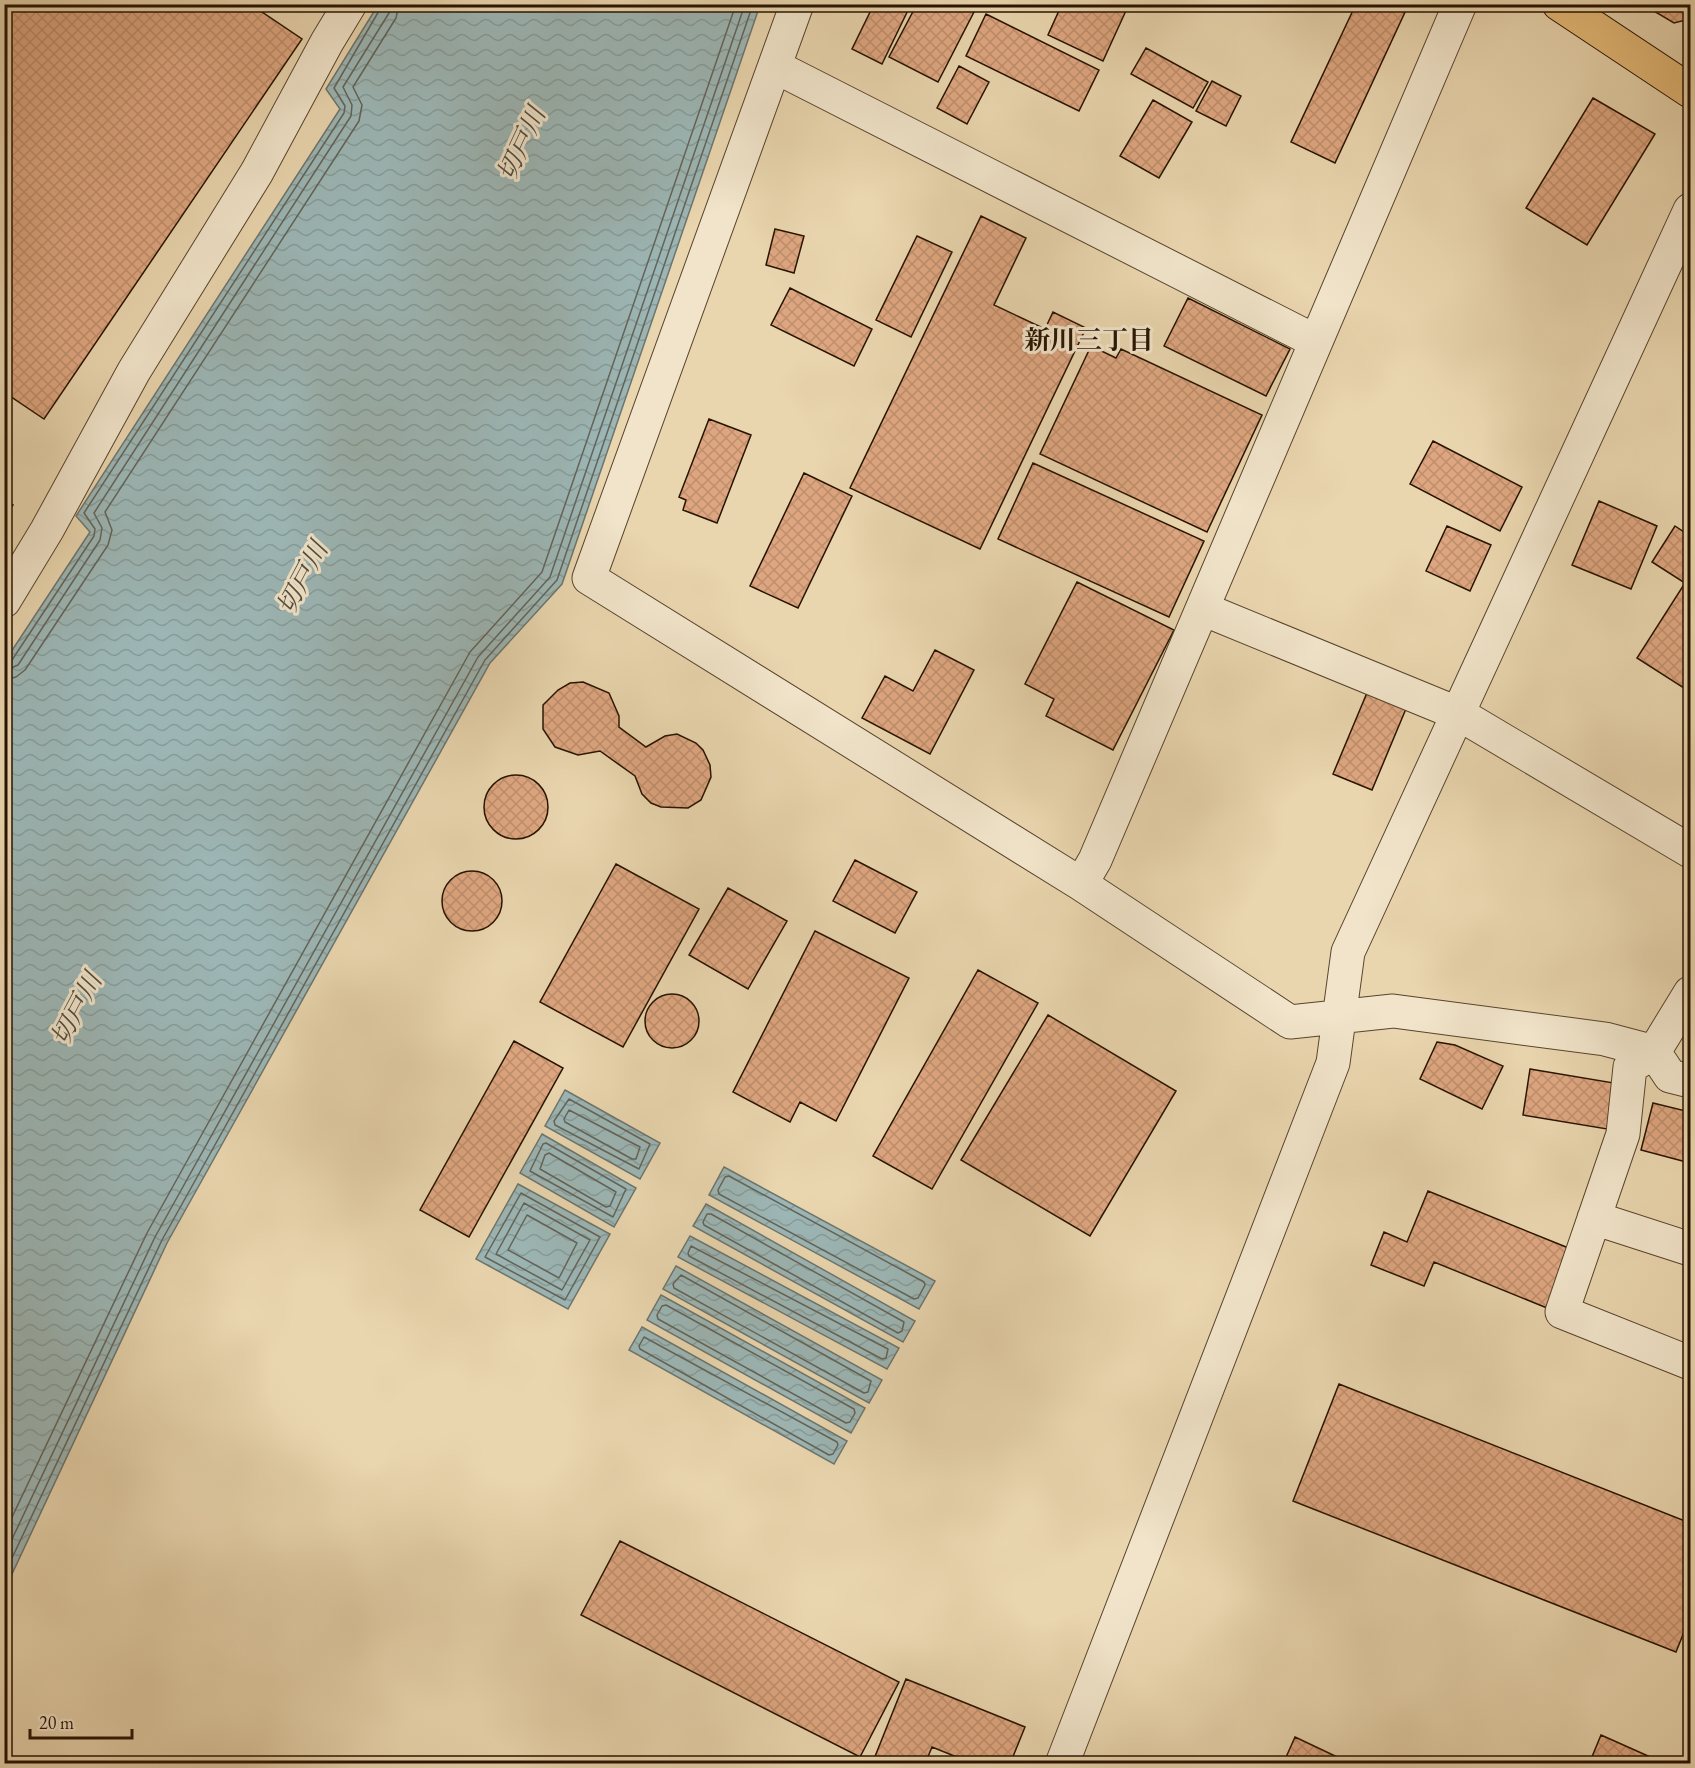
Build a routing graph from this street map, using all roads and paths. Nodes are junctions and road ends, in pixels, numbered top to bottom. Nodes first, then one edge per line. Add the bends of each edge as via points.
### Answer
1 (350, 4) edge
2 (797, 4) edge
3 (1460, 4) edge
4 (1559, 4) edge
5 (776, 67) junction
6 (1690, 92) edge
7 (1690, 210) edge
8 (1315, 341) junction
9 (4, 601) edge
10 (1203, 609) junction
11 (1459, 714) junction
12 (1690, 850) edge
13 (1081, 884) junction
14 (1690, 993) edge
15 (1340, 1017) junction
16 (1654, 1052) junction
17 (1690, 1082) edge
18 (1594, 1218) junction
19 (1690, 1249) edge
20 (1690, 1363) edge
21 (1062, 1764) edge

1 - 9 street via 257,172 134,371
2 - 5 street
3 - 8 street
4 - 6 main road
5 - 8 street
5 - 13 street via 589,578
7 - 11 street
8 - 10 street
10 - 11 street
10 - 13 street via 1095,860
11 - 12 street
11 - 15 street via 1348,952
13 - 15 street via 1290,1022
14 - 16 street
15 - 16 street via 1393,1011 1605,1038
15 - 21 street via 1334,1063
16 - 17 street via 1670,1076
16 - 18 street via 1630,1067 1623,1134
18 - 19 street
18 - 20 street via 1562,1312

